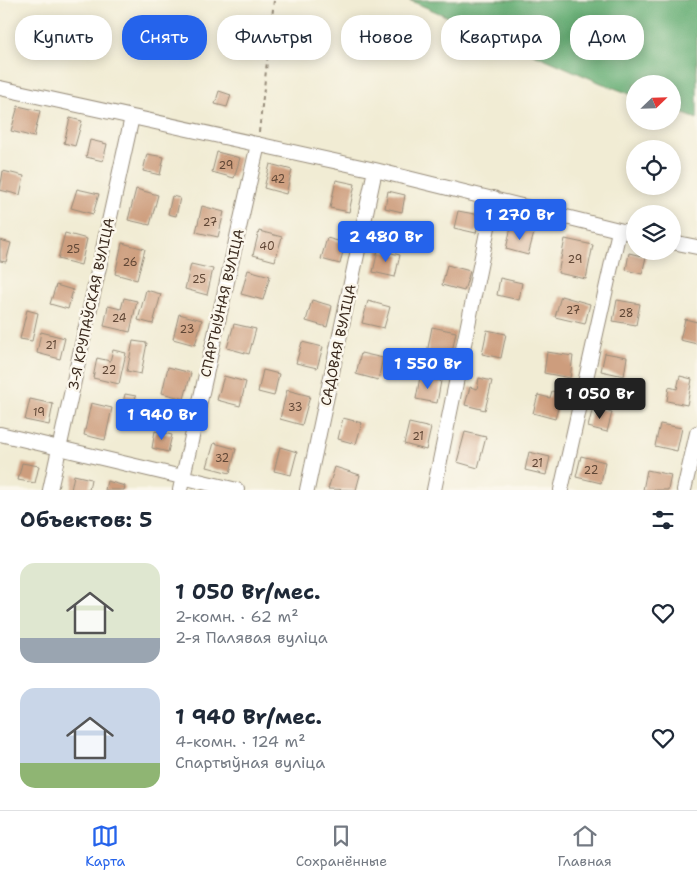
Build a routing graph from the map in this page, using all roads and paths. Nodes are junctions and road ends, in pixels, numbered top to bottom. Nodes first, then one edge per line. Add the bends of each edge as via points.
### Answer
1 (274, 0) edge
2 (0, 89) edge
3 (132, 117) junction
4 (258, 144) junction
5 (375, 170) junction
6 (494, 198) junction
7 (619, 230) junction
8 (626, 232) edge
9 (681, 244) edge
10 (697, 247) edge
11 (697, 433) edge
12 (0, 434) edge
13 (59, 448) junction
14 (181, 483) edge
15 (50, 490) edge
16 (237, 490) edge
17 (307, 490) edge
18 (434, 490) edge
19 (561, 490) edge
20 (684, 490) edge

1 - 4 path
2 - 3 street
3 - 4 street
3 - 13 street, 3-Я КРУПАЎСКАЯ ВУЛІЦА
4 - 5 street
4 - 14 street, СПАРТЫЎНАЯ ВУЛІЦА
5 - 6 street
5 - 17 street, САДОВАЯ ВУЛІЦА
6 - 7 street
6 - 18 street
7 - 8 street
7 - 19 street
9 - 10 street
11 - 20 street
12 - 13 street
13 - 14 street
13 - 15 street, 3-Я КРУПАЎСКАЯ ВУЛІЦА
14 - 16 street

